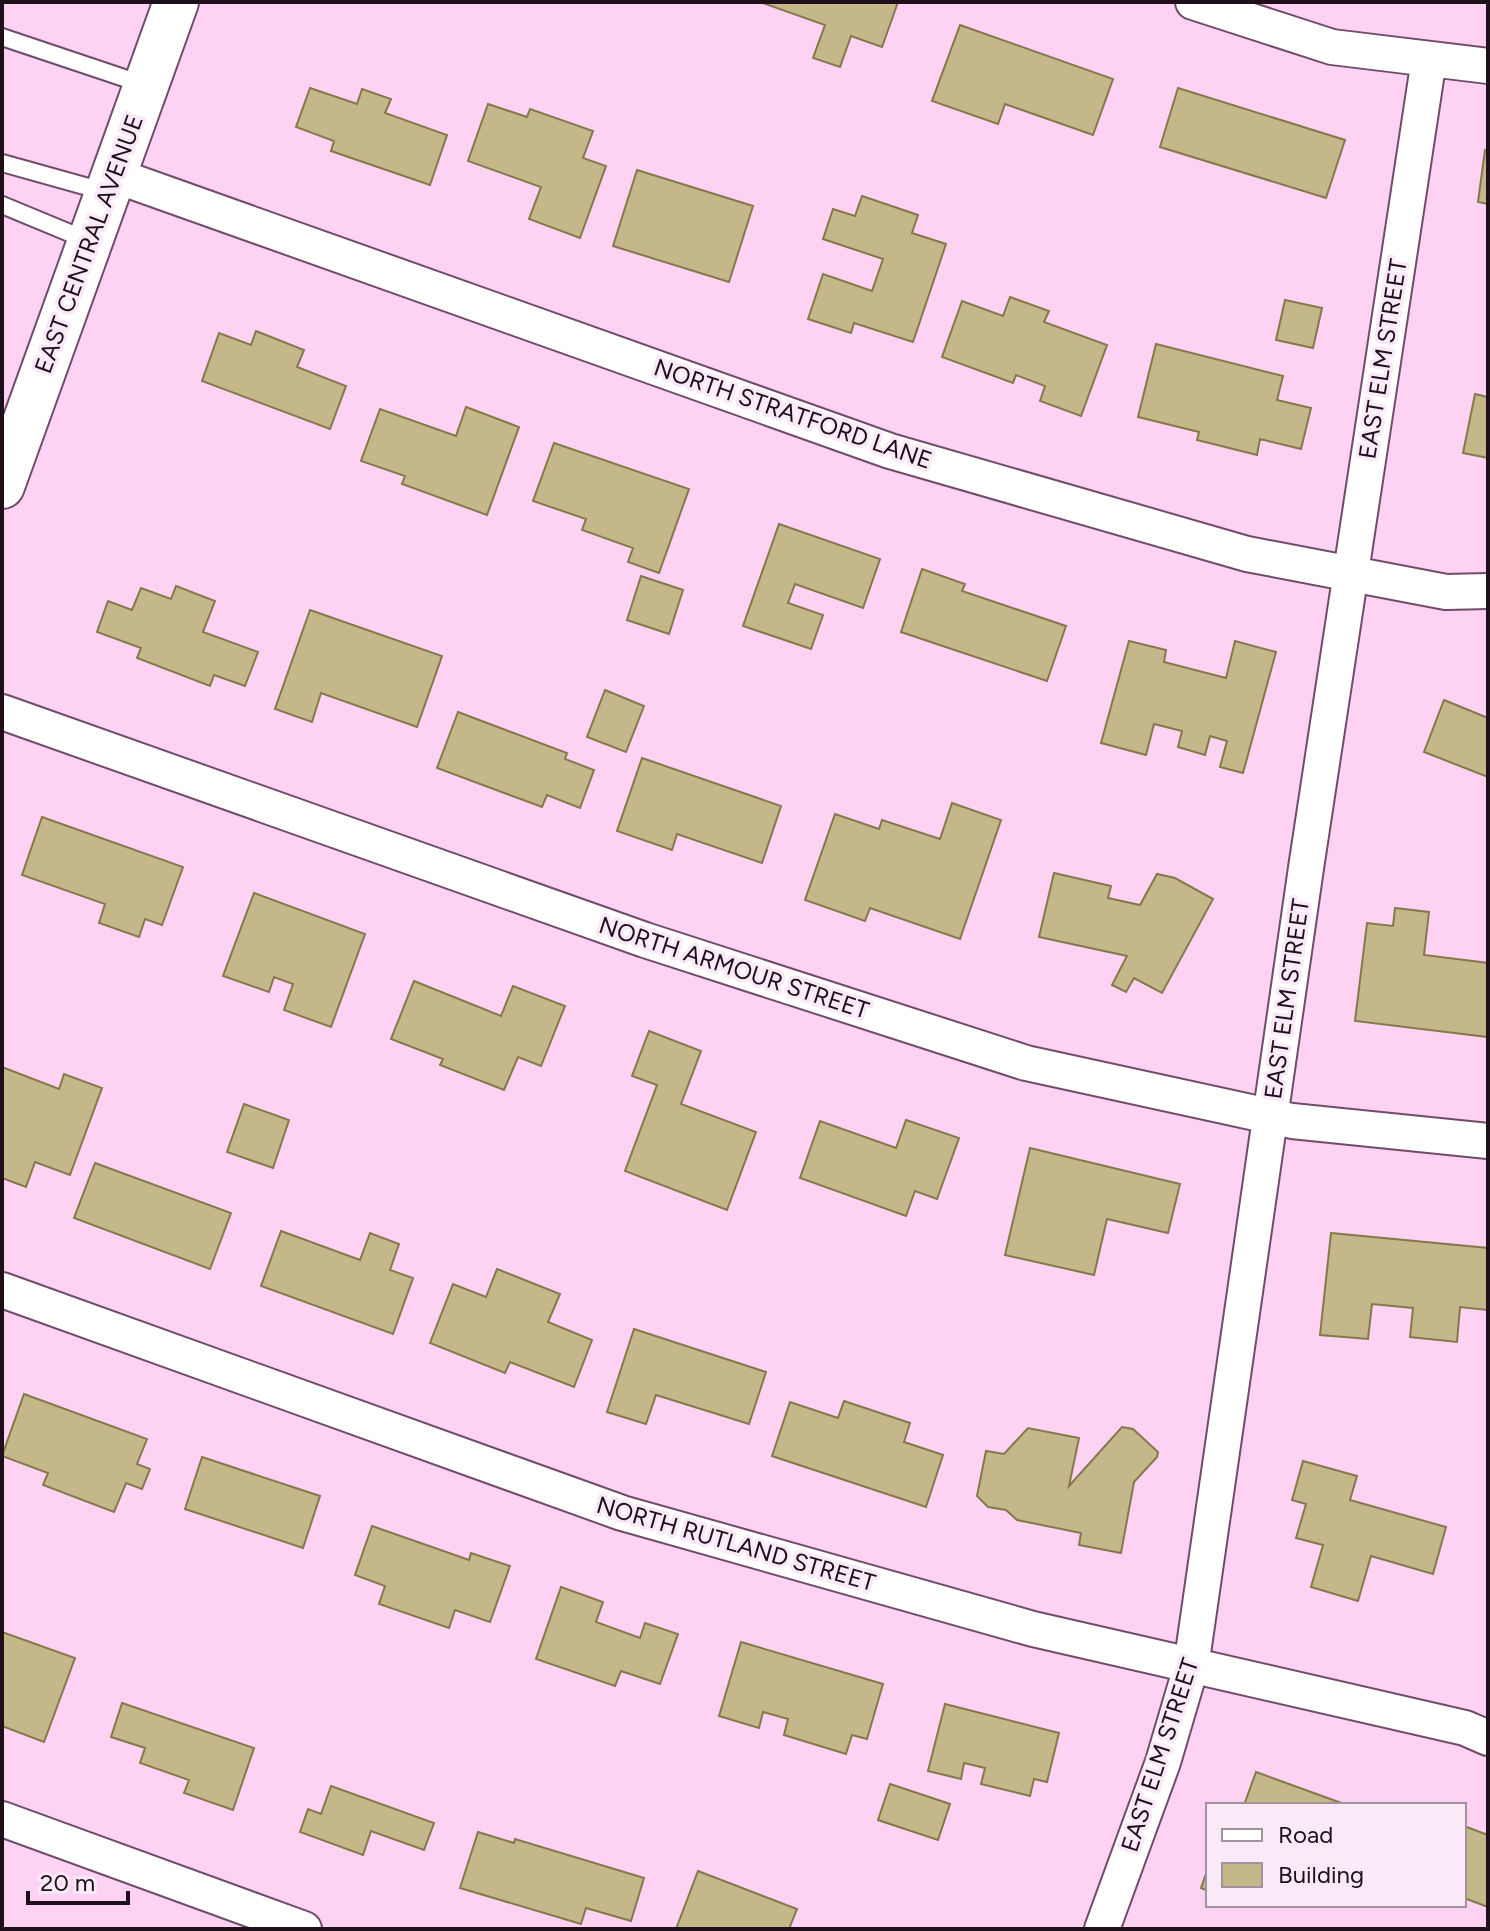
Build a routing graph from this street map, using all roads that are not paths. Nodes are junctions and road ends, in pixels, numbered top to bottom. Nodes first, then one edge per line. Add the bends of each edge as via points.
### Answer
1 (176, 2) edge
2 (1193, 2) edge
3 (2, 37) edge
4 (1429, 59) junction
5 (1488, 66) edge
6 (146, 86) junction
7 (2, 163) edge
8 (111, 184) junction
9 (2, 205) edge
10 (90, 241) junction
11 (2, 486) edge
12 (1351, 573) junction
13 (1488, 591) edge
14 (2, 712) edge
15 (1270, 1116) junction
16 (1488, 1141) edge
17 (2, 1290) edge
18 (1191, 1667) junction
19 (1488, 1738) edge
20 (2, 1819) edge
21 (304, 1929) edge
22 (1102, 1929) edge

1 - 6 main road, EAST CENTRAL AVENUE
2 - 4 street via 1332,47
3 - 6 lane
4 - 5 street
4 - 12 street, EAST ELM STREET
6 - 8 main road, EAST CENTRAL AVENUE
7 - 8 lane
8 - 10 main road, EAST CENTRAL AVENUE
8 - 12 street, NORTH STRATFORD LANE via 890,451 1247,554
9 - 10 lane
10 - 11 main road, EAST CENTRAL AVENUE
12 - 13 street, NORTH STRATFORD LANE via 1446,592
12 - 15 street, EAST ELM STREET
14 - 15 street, NORTH ARMOUR STREET via 645,940 1011,1058
15 - 16 street, NORTH ARMOUR STREET
15 - 18 street, EAST ELM STREET
17 - 18 street, NORTH RUTLAND STREET via 622,1513 1033,1629
18 - 19 street, NORTH RUTLAND STREET via 1465,1728
18 - 22 street, EAST ELM STREET via 1163,1762
20 - 21 street

